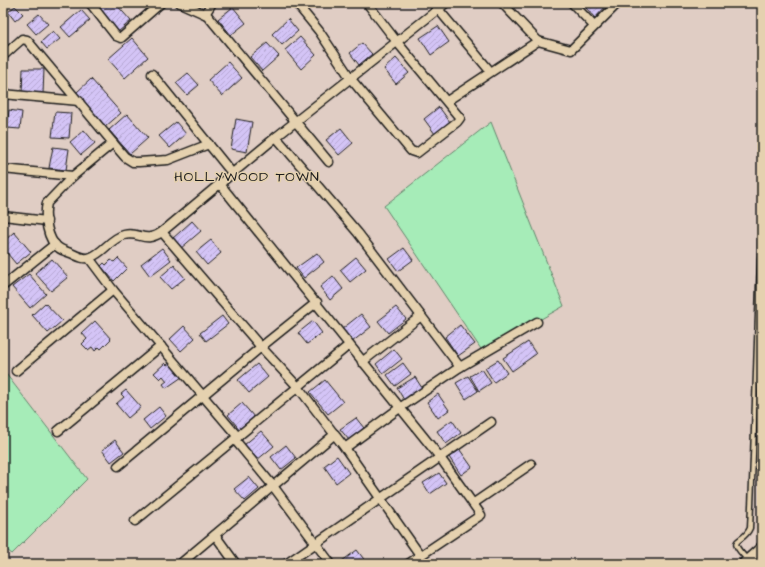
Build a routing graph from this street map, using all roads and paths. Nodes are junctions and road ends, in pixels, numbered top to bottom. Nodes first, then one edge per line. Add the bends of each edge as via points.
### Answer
1 (90, 3) edge
2 (161, 3) edge
3 (180, 3) edge
4 (212, 3) edge
5 (296, 3) edge
6 (367, 3) edge
7 (446, 3) edge
8 (502, 3) edge
9 (572, 3) edge
10 (618, 3) edge
11 (435, 6) edge
12 (206, 14) junction
13 (594, 26) junction
14 (538, 41) junction
15 (397, 42) junction
16 (3, 56) edge
17 (490, 71) junction
18 (152, 74) dead end
19 (351, 79) junction
20 (3, 94) edge
21 (79, 101) junction
22 (447, 101) junction
23 (296, 122) junction
24 (276, 136) junction
25 (113, 143) junction
26 (209, 144) junction
27 (329, 162) dead end
28 (3, 169) edge
29 (232, 172) junction
30 (73, 176) junction
31 (219, 183) junction
32 (762, 215) edge
33 (3, 216) edge
34 (46, 221) junction
35 (162, 232) junction
36 (55, 244) junction
37 (89, 258) junction
38 (3, 286) edge
39 (113, 290) junction
40 (317, 302) junction
41 (421, 316) junction
42 (537, 322) dead end
43 (349, 345) junction
44 (161, 346) junction
45 (261, 347) junction
46 (362, 362) junction
47 (460, 367) junction
48 (16, 371) dead end
49 (298, 387) junction
50 (203, 395) junction
51 (401, 407) junction
52 (491, 422) dead end
53 (58, 431) dead end
54 (335, 434) junction
55 (236, 439) junction
56 (346, 448) junction
57 (439, 456) junction
58 (531, 464) dead end
59 (118, 466) dead end
60 (274, 486) junction
61 (381, 498) junction
62 (474, 503) junction
63 (135, 521) dead end
64 (215, 535) junction
65 (316, 542) junction
66 (762, 548) edge
67 (420, 555) junction
68 (746, 562) edge
69 (180, 564) edge
70 (236, 564) edge
71 (286, 564) edge
72 (331, 564) edge
73 (408, 564) edge

1 - 2 street via 116,36 121,38
3 - 12 street
4 - 12 street
5 - 19 street via 319,31
6 - 15 street
7 - 11 street
8 - 14 street
9 - 13 street
10 - 13 street
11 - 15 street
11 - 17 street
12 - 23 street
13 - 14 street via 571,50
14 - 17 street
15 - 19 street
15 - 22 street
16 - 21 street via 22,39 26,39
17 - 22 street
18 - 26 street
19 - 22 street via 413,153 419,152 459,120 459,116
19 - 23 street
20 - 21 street
21 - 25 street
23 - 24 street
23 - 27 street
24 - 29 street
24 - 41 street via 355,229
25 - 26 street via 133,162 168,160
25 - 30 street
26 - 29 street
28 - 30 street
29 - 31 street
30 - 34 street via 47,203
31 - 35 street
31 - 40 street
32 - 68 lane via 750,528 738,539 736,545
33 - 34 street
34 - 36 street
35 - 37 street via 150,238 120,236
35 - 45 street
36 - 37 street via 59,248
36 - 38 street
37 - 39 street
39 - 44 street
39 - 48 street
40 - 43 street
40 - 45 street
41 - 46 street
41 - 47 street
42 - 47 street
43 - 46 street
43 - 49 street
44 - 50 street
44 - 53 street
45 - 49 street
45 - 50 street
46 - 51 street
47 - 51 street
49 - 54 street
49 - 55 street
50 - 55 street
50 - 59 street
51 - 56 street
51 - 57 street
52 - 57 street
54 - 56 street
54 - 60 street
55 - 60 street
55 - 63 street
56 - 61 street
57 - 61 street
57 - 62 street
58 - 62 street
60 - 64 street
60 - 65 street
61 - 65 street
61 - 67 street
62 - 67 street via 480,517
64 - 69 street
64 - 70 street
65 - 71 street
65 - 72 street
66 - 68 street
67 - 73 street

